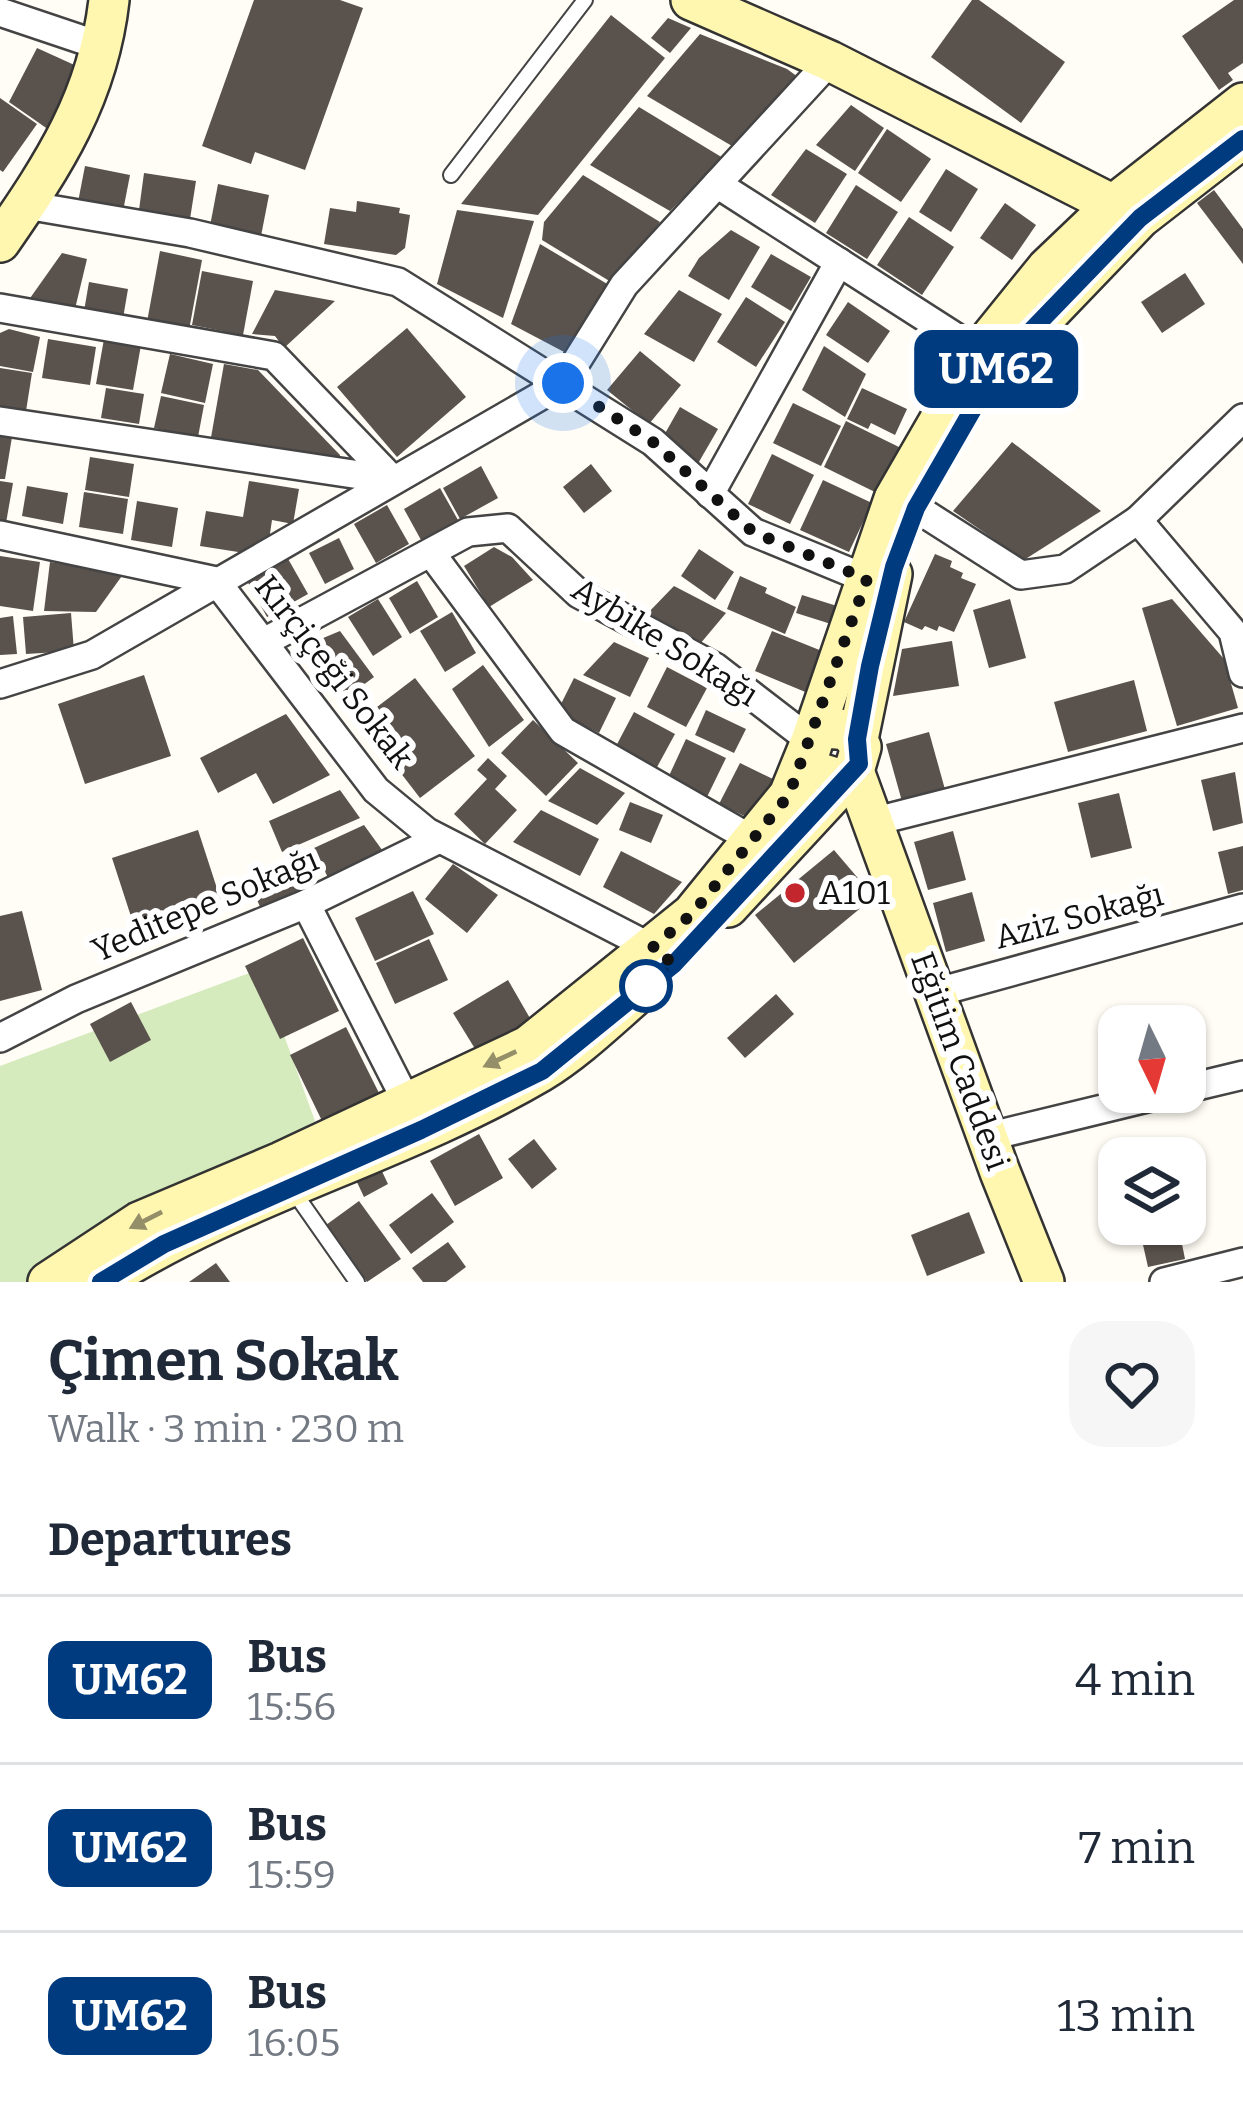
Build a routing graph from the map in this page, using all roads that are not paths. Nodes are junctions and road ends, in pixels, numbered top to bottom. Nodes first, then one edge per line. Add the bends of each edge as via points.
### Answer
1 (110, 0) edge
2 (585, 0) edge
3 (692, 0) edge
4 (0, 12) edge
5 (104, 47) junction
6 (830, 61) junction
7 (1243, 103) edge
8 (1243, 138) edge
9 (451, 175) dead end
10 (717, 184) junction
11 (26, 205) junction
12 (1126, 212) junction
13 (0, 242) edge
14 (839, 262) junction
15 (0, 308) edge
16 (989, 358) junction
17 (563, 383) junction
18 (0, 421) edge
19 (1240, 426) edge
20 (393, 480) junction
21 (710, 494) junction
22 (916, 508) junction
23 (1138, 520) junction
24 (0, 535) edge
25 (430, 553) junction
26 (867, 579) junction
27 (216, 581) junction
28 (266, 641) junction
29 (1243, 673) edge
30 (0, 684) edge
31 (1243, 728) edge
32 (812, 741) junction
33 (856, 755) junction
34 (872, 822) junction
35 (439, 838) junction
36 (753, 840) junction
37 (306, 904) junction
38 (1243, 908) edge
39 (663, 956) junction
40 (934, 993) junction
41 (0, 1038) edge
42 (1243, 1075) edge
43 (1206, 1084) edge
44 (1098, 1110) edge
45 (414, 1117) junction
46 (987, 1137) junction
47 (291, 1188) junction
48 (1243, 1262) edge
49 (151, 1268) edge
50 (49, 1282) edge
51 (101, 1282) edge
52 (357, 1282) edge
53 (1045, 1282) edge
54 (1164, 1282) edge

1 - 5 street
2 - 9 lane
3 - 6 street
4 - 5 street
5 - 11 street via 57,158
6 - 10 street
6 - 12 street
7 - 12 street
8 - 12 street
10 - 14 street
10 - 17 street via 624,285
11 - 13 street
11 - 17 street via 190,232 398,282
12 - 16 street
14 - 16 street
14 - 21 street
15 - 20 street via 274,356
16 - 22 street
16 - 26 street via 894,499
17 - 20 street
17 - 21 street via 653,442
18 - 20 street
19 - 23 street
20 - 27 street
21 - 26 street via 753,532
22 - 23 street via 1021,575 1065,568
22 - 33 street via 894,567
23 - 29 street via 1233,632
24 - 27 street, Kırçiçeği Sokak
25 - 28 street, Aybike Sokağı
25 - 32 street, Aybike Sokağı via 468,532 508,528 579,594 716,667
25 - 36 street via 563,731
26 - 32 street
27 - 28 street, Kırçiçeği Sokak
27 - 30 street via 92,655
28 - 35 street, Kırçiçeği Sokak via 376,790
31 - 34 street
32 - 33 street, Aybike Sokağı via 811,765 823,777 839,779
32 - 36 street via 789,795
33 - 34 street, Eğitim Caddesi
33 - 39 street
34 - 40 street, Eğitim Caddesi
35 - 37 street, Yeditepe Sokağı
35 - 39 street, Kırçiçeği Sokak
36 - 39 street
37 - 41 street, Yeditepe Sokağı
37 - 45 street
38 - 40 street, Aziz Sokağı
39 - 45 street via 542,1071
40 - 46 street, Eğitim Caddesi
42 - 43 street
44 - 46 street
45 - 47 street
45 -> 50 street via 139,1222
46 - 53 street, Eğitim Caddesi
47 - 49 street
47 - 52 lane
48 - 54 street
49 - 51 street

